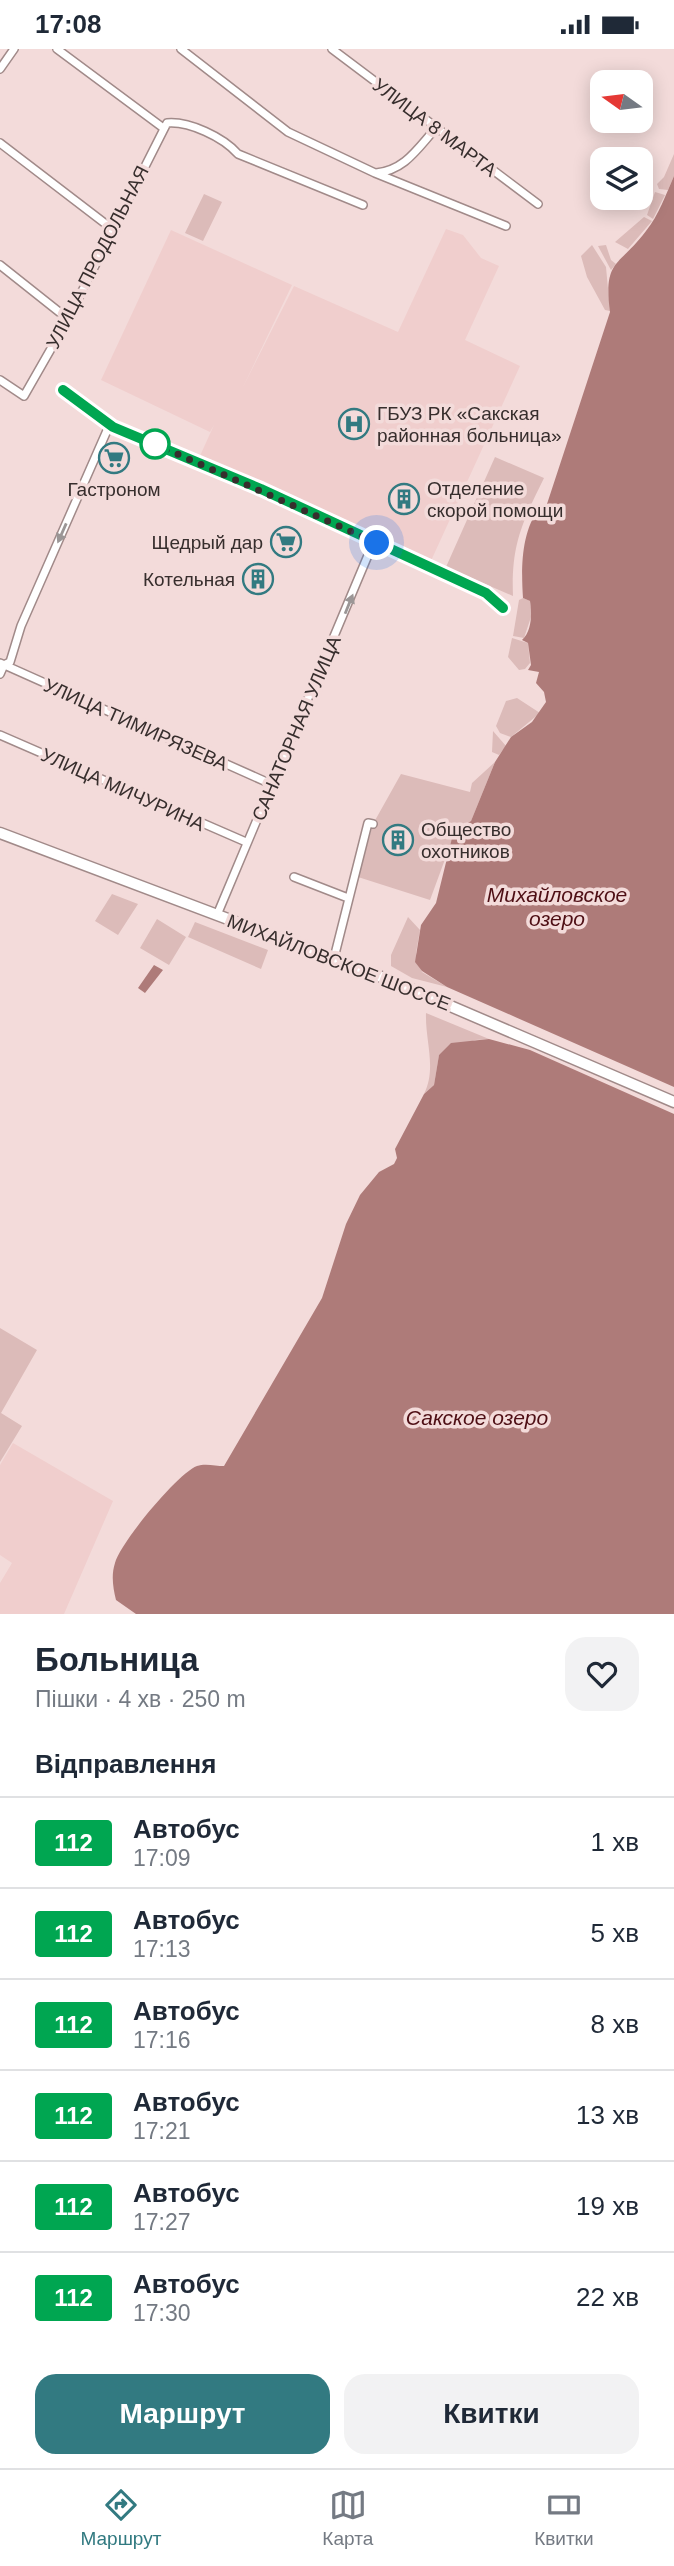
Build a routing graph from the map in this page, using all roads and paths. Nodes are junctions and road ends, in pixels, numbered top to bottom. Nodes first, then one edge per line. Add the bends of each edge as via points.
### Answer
1 (14, 49) edge
2 (57, 49) edge
3 (181, 49) edge
4 (332, 49) edge
5 (0, 69) edge
6 (162, 127) junction
7 (436, 128) junction
8 (0, 143) edge
9 (375, 173) junction
10 (538, 204) dead end
11 (363, 205) dead end
12 (506, 226) dead end
13 (111, 228) junction
14 (0, 265) edge
15 (68, 319) junction
16 (0, 380) edge
17 (63, 390) dead end
18 (108, 424) junction
19 (374, 541) junction
20 (503, 608) dead end
21 (2, 664) edge
22 (0, 674) edge
23 (0, 735) edge
24 (271, 784) junction
25 (373, 824) dead end
26 (0, 833) edge
27 (246, 842) junction
28 (294, 877) dead end
29 (348, 898) junction
30 (217, 915) junction
31 (334, 958) junction
32 (674, 1102) edge

1 - 5 street
2 - 6 street
3 - 9 street via 276,123
4 - 7 street, УЛИЦА 8 МАРТА
6 - 11 street via 171,122 212,136 238,154
6 - 13 street, УЛИЦА ПРОДОЛЬНАЯ
7 - 9 street via 406,162
7 - 10 street, УЛИЦА 8 МАРТА
8 - 13 street
9 - 12 street
13 - 15 street, УЛИЦА ПРОДОЛЬНАЯ
14 - 15 street
15 - 16 street, УЛИЦА ПРОДОЛЬНАЯ via 24,396
17 - 18 street
18 - 19 street
18 -> 21 street via 21,625 10,662
19 - 20 street via 486,593
24 -> 19 street, САНАТОРНАЯ УЛИЦА
21 - 22 street
21 - 24 street, УЛИЦА ТИМИРЯЗЕВА
23 - 27 street, УЛИЦА МИЧУРИНА
24 - 27 street, САНАТОРНАЯ УЛИЦА
25 - 29 street via 368,823
26 - 30 main road, МИХАЙЛОВСКОЕ ШОССЕ
27 - 30 street, САНАТОРНАЯ УЛИЦА
28 - 29 street
29 - 31 street
30 - 31 main road, МИХАЙЛОВСКОЕ ШОССЕ
31 - 32 main road, МИХАЙЛОВСКОЕ ШОССЕ

